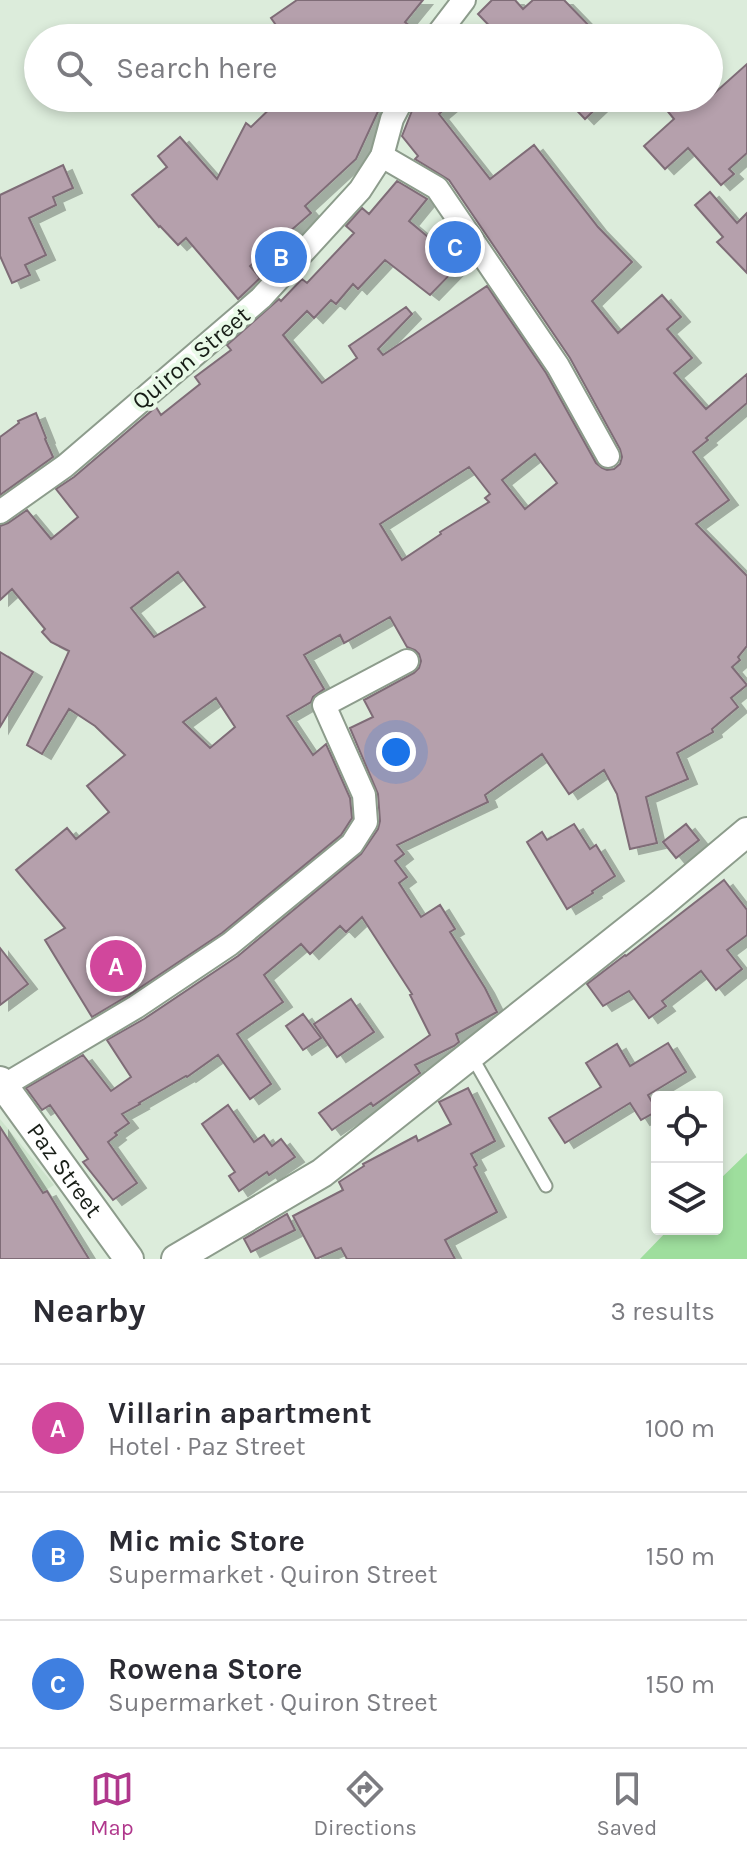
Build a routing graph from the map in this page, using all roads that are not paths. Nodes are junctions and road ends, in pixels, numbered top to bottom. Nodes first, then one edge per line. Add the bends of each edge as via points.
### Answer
1 (464, 0) edge
2 (446, 24) edge
3 (396, 112) edge
4 (382, 156) junction
5 (608, 456) dead end
6 (0, 512) edge
7 (407, 661) dead end
8 (747, 832) edge
9 (470, 1054) junction
10 (2, 1084) edge
11 (546, 1186) dead end
12 (129, 1259) edge
13 (176, 1259) edge

1 - 2 street
3 - 4 street, Quiron Street
4 - 5 street via 437,188 558,366
4 - 6 street, Quiron Street via 360,190 261,298 65,466
7 - 10 street via 324,705 364,795 366,822 352,844 230,944 136,1007
8 - 9 street
9 - 11 lane
9 - 13 street via 322,1173
10 - 12 street, Paz Street

